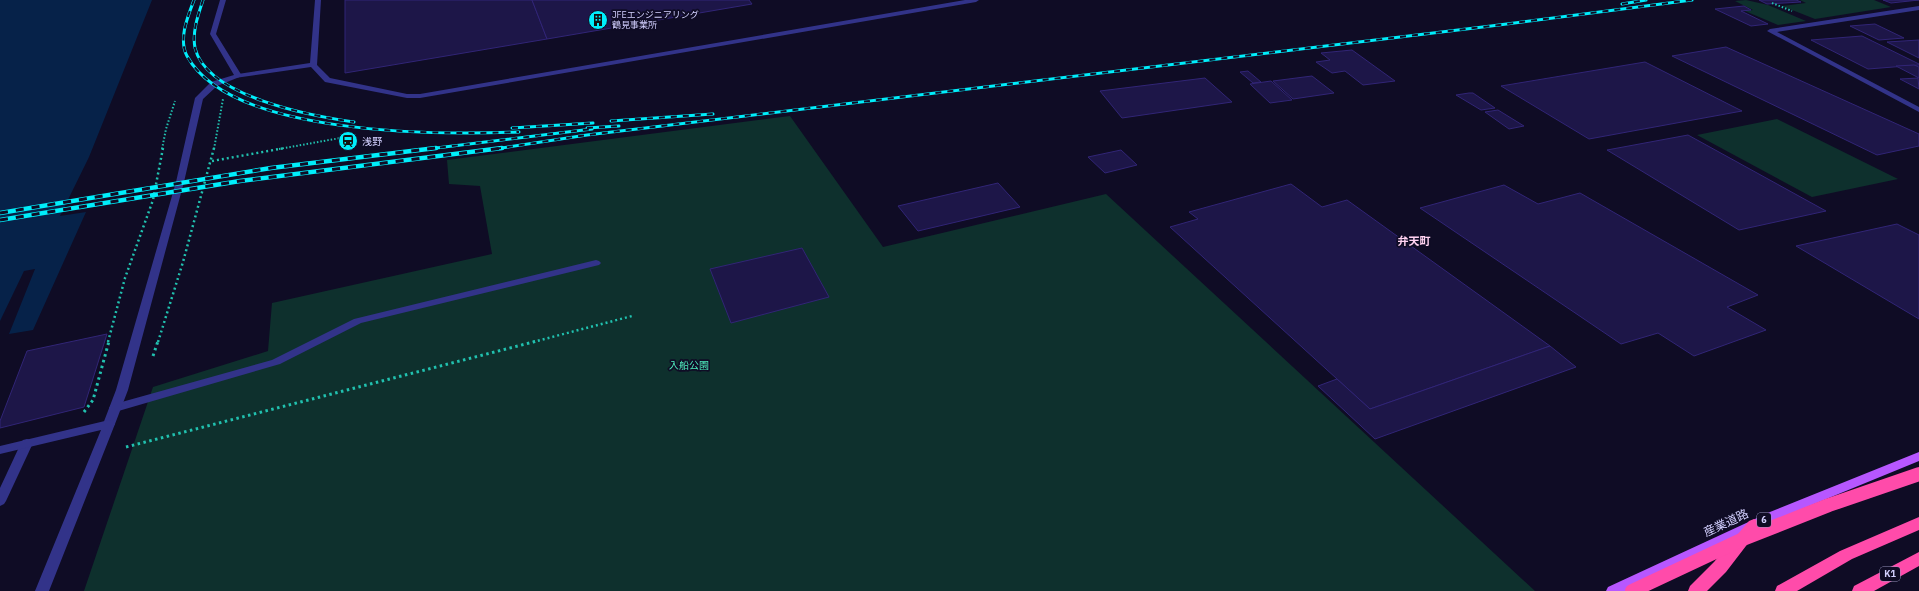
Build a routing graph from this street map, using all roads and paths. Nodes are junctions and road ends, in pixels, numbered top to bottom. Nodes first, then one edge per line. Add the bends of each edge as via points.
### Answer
1 (223, 0) edge
2 (318, 0) edge
3 (976, 0) edge
4 (1919, 8) edge
5 (313, 65) junction
6 (238, 76) junction
7 (229, 94) dead end
8 (175, 102) dead end
9 (1919, 110) edge
10 (346, 137) dead end
11 (212, 161) junction
12 (596, 263) dead end
13 (632, 316) dead end
14 (151, 361) dead end
15 (115, 408) junction
16 (84, 412) dead end
17 (109, 424) junction
18 (27, 443) junction
19 (126, 447) dead end
20 (0, 450) edge
21 (1919, 456) edge
22 (1919, 474) edge
23 (0, 501) edge
24 (1919, 523) edge
25 (1754, 525) junction
26 (1919, 558) edge
27 (42, 591) edge
28 (1613, 591) edge
29 (1632, 591) edge
30 (1696, 591) edge
31 (1783, 591) edge
32 (1860, 591) edge

1 - 6 street via 213,34
2 - 5 street
3 - 5 street via 420,96 407,96 328,80
4 - 9 street via 1770,31
5 - 6 street
6 - 15 street via 214,84 199,98 180,182
7 - 11 path via 223,99
8 - 16 path via 166,129 154,200 126,278 93,400
10 - 11 path
11 - 14 path
12 - 15 street via 358,321 276,362
13 - 19 path
15 - 17 street
17 - 18 street
17 - 27 street
18 - 20 street
18 - 23 street
21 - 25 main road, 産業道路 / 6
22 - 29 highway, bridge via 1829,505 1743,539
24 - 31 highway via 1846,555
25 - 28 main road, 産業道路 / 6
25 - 30 highway via 1720,567
26 - 32 highway, K1

